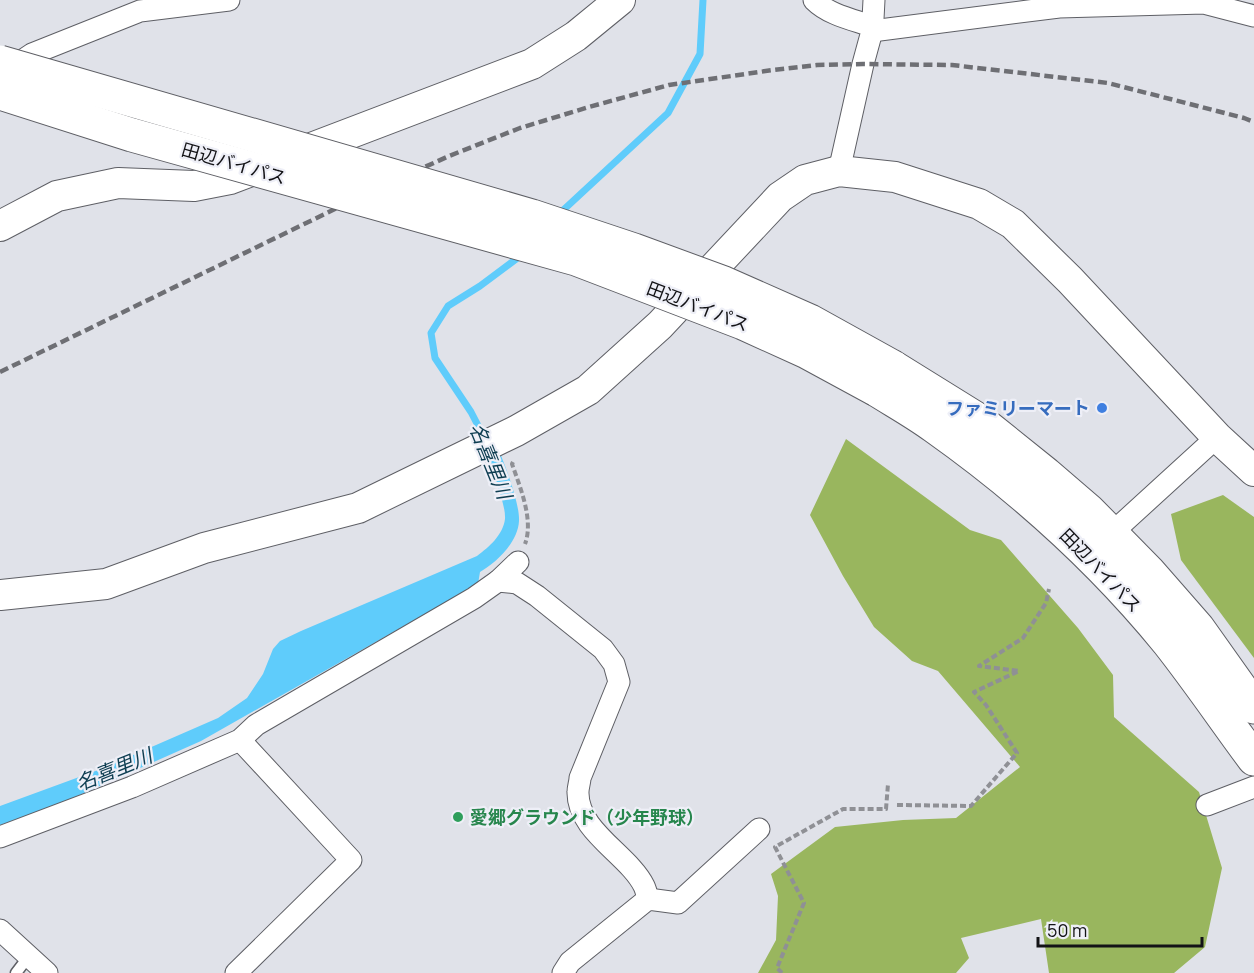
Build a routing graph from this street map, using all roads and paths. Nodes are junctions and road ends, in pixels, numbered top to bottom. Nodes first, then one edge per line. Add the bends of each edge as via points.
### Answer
1 (229, 0) edge
2 (620, 0) edge
3 (814, 0) edge
4 (874, 0) edge
5 (1254, 16) edge
6 (870, 28) junction
7 (0, 62) edge
8 (0, 75) edge
9 (0, 93) edge
10 (839, 171) junction
11 (0, 226) edge
12 (885, 379) junction
13 (512, 433) junction
14 (1217, 437) junction
15 (1254, 471) edge
16 (1112, 533) junction
17 (1088, 554) junction
18 (518, 562) joint
19 (498, 581) junction
20 (1049, 589) dead end
21 (0, 595) edge
22 (1254, 707) edge
23 (240, 740) junction
24 (1254, 759) edge
25 (888, 784) dead end
26 (1254, 786) edge
27 (897, 805) dead end
28 (1207, 805) dead end
29 (759, 829) dead end
30 (0, 837) edge
31 (648, 899) junction
32 (0, 930) edge
33 (29, 956) junction
34 (16, 973) edge
35 (47, 973) edge
36 (236, 973) edge
37 (563, 973) edge
38 (782, 973) edge

1 - 8 street via 140,11 32,54
2 - 11 street via 576,36 532,64 230,179 194,186 117,183 57,196
3 - 6 street
4 - 6 street
5 - 6 street via 1204,3 1059,7
6 - 10 street
7 - 12 highway, 田辺バイパス, bridge via 532,216 634,250 810,321
9 - 12 highway, 田辺バイパス, bridge via 143,138 576,259 807,352
10 - 13 street via 805,180 780,197 660,325 588,390
10 - 14 street via 895,177 979,204 1013,224
12 - 16 highway, 田辺バイパス via 980,421
12 - 17 highway, 田辺バイパス via 934,426 1048,516
13 - 18 path via 522,442 512,464 526,508 528,537
13 - 21 street via 358,508 204,548 106,584
14 - 15 street
14 - 16 street
16 - 17 street
16 - 22 highway, 田辺バイパス via 1198,628
17 - 24 highway, 田辺バイパス via 1168,642
18 - 19 street
19 - 23 street via 256,725
19 - 31 street via 517,583 537,596 603,649 614,664 619,682 580,778 578,793 588,821 637,874
20 - 27 path via 1046,603 1023,638 980,666 1019,671 974,692 1017,753 971,806
23 - 30 street via 132,787
23 - 36 street via 351,860
25 - 38 path via 886,809 843,809 775,847 804,903 777,968
26 - 28 street
29 - 31 street via 678,903
31 - 37 street via 570,962
32 - 33 street
33 - 34 lane
33 - 35 street

